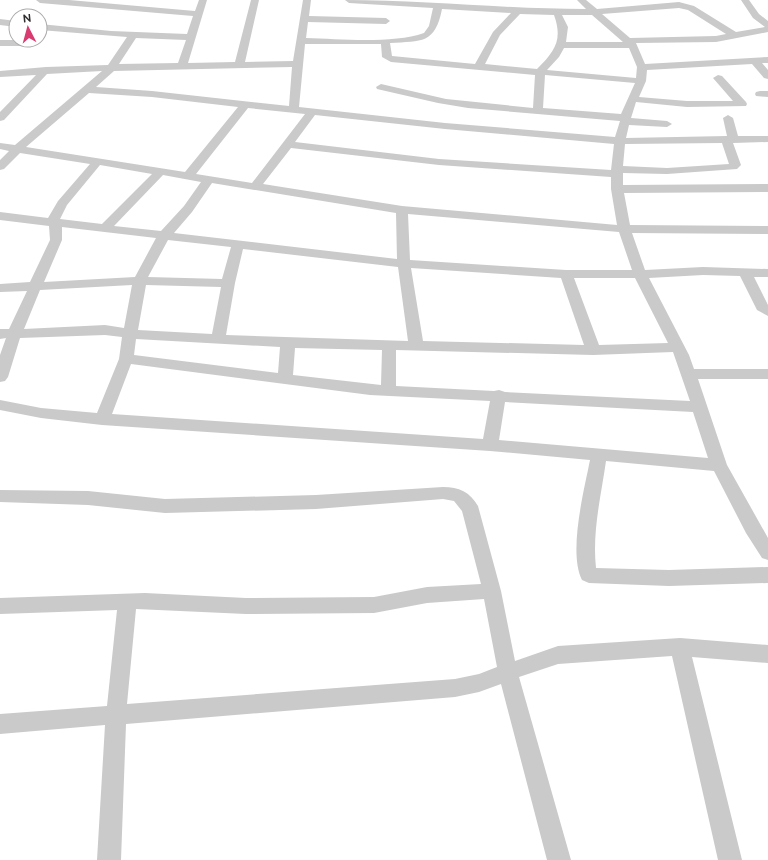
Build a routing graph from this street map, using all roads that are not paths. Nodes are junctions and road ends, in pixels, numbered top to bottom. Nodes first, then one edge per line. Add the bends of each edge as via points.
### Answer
1 (40, 0) edge
2 (124, 0) edge
3 (203, 0) edge
4 (255, 0) edge
5 (307, 0) edge
6 (349, 0) edge
7 (580, 0) edge
8 (745, 0) edge
9 (56, 1) edge
10 (380, 1) edge
11 (438, 7) junction
12 (131, 8) junction
13 (517, 12) junction
14 (557, 12) junction
15 (593, 12) junction
16 (198, 14) junction
17 (304, 19) junction
18 (386, 21) dead end
19 (768, 25) edge
20 (48, 28) edge
21 (768, 29) edge
22 (133, 35) junction
23 (735, 36) junction
24 (191, 37) junction
25 (716, 39) junction
26 (301, 41) junction
27 (385, 41) junction
28 (630, 43) junction
29 (561, 45) junction
30 (768, 60) edge
31 (754, 61) junction
32 (742, 62) junction
33 (297, 64) junction
34 (182, 65) junction
35 (239, 65) junction
36 (479, 66) junction
37 (114, 67) junction
38 (642, 67) junction
39 (46, 70) junction
40 (540, 72) junction
41 (0, 74) edge
42 (768, 76) edge
43 (718, 78) dead end
44 (641, 81) junction
45 (381, 87) dead end
46 (88, 90) junction
47 (632, 99) junction
48 (246, 105) junction
49 (294, 109) junction
50 (312, 112) junction
51 (538, 112) junction
52 (0, 118) edge
53 (728, 118) dead end
54 (625, 120) junction
55 (667, 124) dead end
56 (768, 139) edge
57 (729, 140) junction
58 (620, 141) junction
59 (287, 144) junction
60 (0, 146) edge
61 (19, 149) junction
62 (98, 162) junction
63 (0, 167) edge
64 (617, 171) junction
65 (160, 172) junction
66 (188, 176) junction
67 (209, 180) junction
68 (255, 187) junction
69 (768, 188) edge
70 (616, 189) junction
71 (402, 210) junction
72 (0, 216) edge
73 (53, 222) junction
74 (105, 228) junction
75 (624, 229) junction
76 (768, 230) edge
77 (164, 236) junction
78 (238, 245) junction
79 (404, 264) junction
80 (745, 272) junction
81 (768, 273) edge
82 (566, 274) junction
83 (640, 274) junction
84 (140, 281) junction
85 (228, 283) junction
86 (36, 286) junction
87 (0, 288) edge
88 (768, 312) edge
89 (15, 332) junction
90 (130, 332) junction
91 (0, 334) edge
92 (218, 338) junction
93 (288, 343) junction
94 (390, 345) junction
95 (416, 346) junction
96 (678, 347) junction
97 (593, 350) junction
98 (126, 359) junction
99 (689, 374) junction
100 (0, 377) edge
101 (766, 378) edge
102 (285, 380) junction
103 (388, 391) junction
104 (499, 395) junction
105 (0, 405) edge
106 (700, 407) junction
107 (21, 410) junction
108 (0, 415) edge
109 (102, 419) junction
110 (490, 445) junction
111 (598, 455) junction
112 (719, 465) junction
113 (0, 496) edge
114 (768, 553) edge
115 (768, 575) edge
116 (492, 590) junction
117 (127, 602) junction
118 (0, 606) edge
119 (680, 647) junction
120 (768, 654) edge
121 (508, 674) junction
122 (116, 715) junction
123 (0, 724) edge
124 (109, 860) edge
125 (559, 860) edge
126 (730, 860) edge

1 - 9 street
2 - 12 street
3 - 16 street
4 - 35 street
5 - 17 street
6 - 10 street
7 - 15 street
8 - 19 street via 756,16
9 - 12 street
10 - 11 street
11 - 13 street
11 - 27 street via 432,30 428,35
12 - 16 street
13 - 14 street
13 - 36 street via 496,34
14 - 15 street
14 - 29 street via 563,27
15 - 23 street via 684,5
15 - 28 street
16 - 24 street
17 - 18 street
17 - 26 street
20 - 22 street
21 - 23 street
22 - 24 street
22 - 37 street
23 - 25 street
24 - 34 street
25 - 28 street via 672,39
25 - 32 street
26 - 27 street
26 - 33 street
27 - 36 street via 387,57 391,59
28 - 29 street
28 - 38 street
29 - 40 street
30 - 31 street
31 - 32 street
31 - 42 street
32 - 38 street
33 - 35 street
33 - 49 street
34 - 35 street
34 - 37 street
36 - 40 street
37 - 39 street
37 - 46 street
38 - 44 street
39 - 41 street
39 - 52 street
40 - 44 street
40 - 51 street
43 - 47 street via 742,104 687,104
44 - 47 street
45 - 51 street via 447,102
46 - 48 street
46 - 61 street
47 - 54 street
48 - 49 street
48 - 66 street
49 - 50 street
50 - 58 street via 503,132
50 - 59 street
51 - 54 street
53 - 57 street
54 - 55 street
54 - 58 street
56 - 57 street
57 - 58 street
57 - 64 street via 735,165 733,167
58 - 64 street
59 - 64 street via 439,162
59 - 68 street
60 - 61 street
61 - 62 street
61 - 63 street
62 - 65 street
62 - 73 street via 57,210
64 - 70 street
65 - 66 street
65 - 74 street
66 - 67 street
67 - 68 street
67 - 77 street
68 - 71 street
69 - 70 street
70 - 75 street
71 - 75 street
71 - 79 street
72 - 73 street
73 - 74 street
73 - 86 street via 57,236
74 - 77 street
75 - 76 street
75 - 83 street
77 - 78 street
77 - 84 street
78 - 79 street
78 - 85 street
79 - 82 street
79 - 95 street
80 - 81 street
80 - 83 street
80 - 88 street via 762,307
82 - 83 street
82 - 97 street
83 - 96 street
84 - 85 street
84 - 86 street
84 - 90 street
85 - 92 street
86 - 87 street
86 - 89 street
89 - 90 street
89 - 91 street
89 - 100 street
90 - 92 street
90 - 98 street
92 - 93 street
93 - 94 street
93 - 102 street
94 - 95 street
94 - 103 street
95 - 97 street
96 - 97 street
96 - 99 street
98 - 102 street
98 - 109 street
99 - 101 street
99 - 106 street
102 - 103 street
103 - 104 street
104 - 106 street
104 - 110 street
105 - 107 street
106 - 112 street
107 - 108 street
107 - 109 street
109 - 110 street
110 - 111 street
111 - 112 street
111 - 115 street via 585,551 588,575 669,578
112 - 114 street
113 - 116 street via 88,498 165,506 316,502 452,493 465,499 469,506
116 - 117 street via 427,595 374,605 254,606
116 - 121 street
117 - 118 street
117 - 122 street
119 - 120 street
119 - 121 street via 558,655
119 - 126 street
121 - 122 street via 455,688
121 - 125 street
122 - 123 street
122 - 124 street

